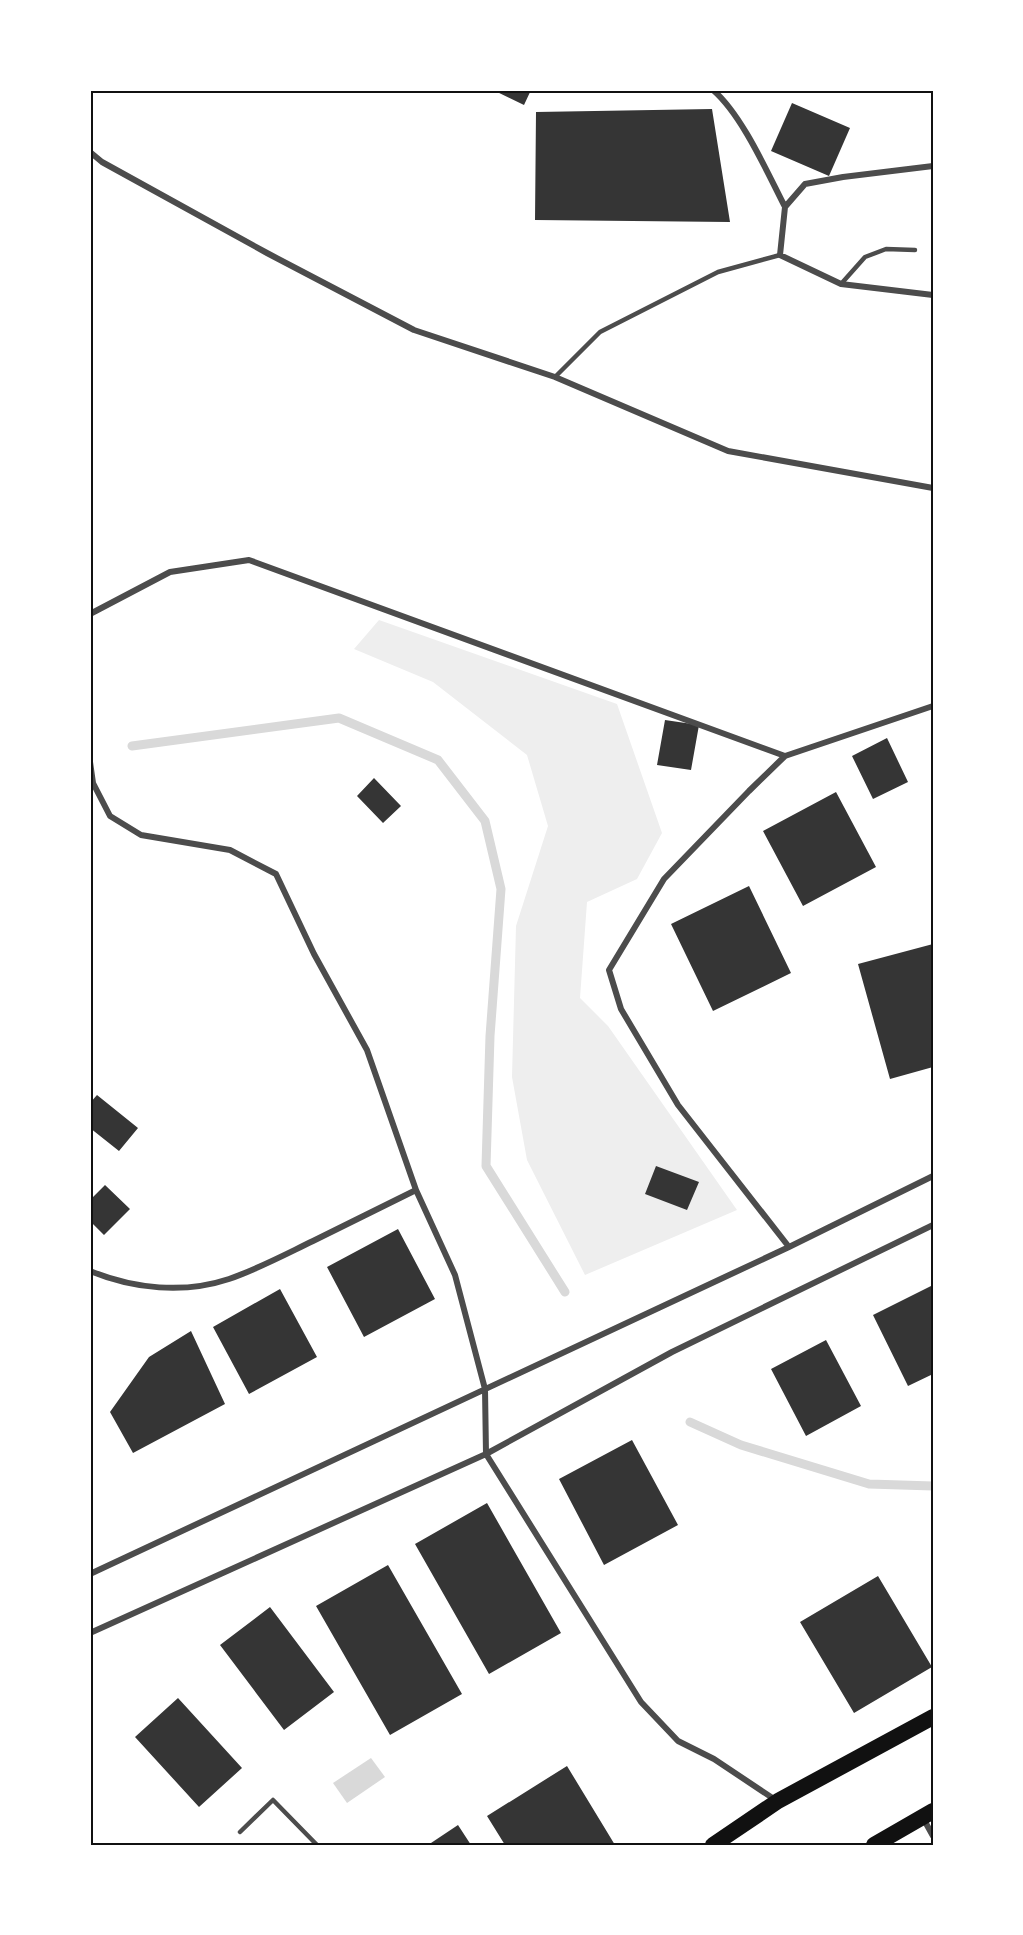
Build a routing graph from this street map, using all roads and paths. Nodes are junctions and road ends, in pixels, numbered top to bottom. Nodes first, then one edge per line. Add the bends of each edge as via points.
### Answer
1 (713, 90) edge
2 (90, 152) edge
3 (933, 166) edge
4 (785, 207) junction
5 (915, 250) dead end
6 (780, 255) junction
7 (841, 285) junction
8 (933, 295) edge
9 (555, 377) junction
10 (933, 488) edge
11 (90, 614) edge
12 (933, 706) edge
13 (785, 756) junction
14 (90, 762) edge
15 (933, 1176) edge
16 (416, 1190) junction
17 (933, 1226) edge
18 (789, 1246) junction
19 (90, 1271) edge
20 (485, 1389) junction
21 (486, 1454) junction
22 (90, 1574) edge
23 (90, 1633) edge
24 (933, 1717) edge
25 (778, 1801) junction
26 (928, 1814) edge
27 (240, 1832) dead end
28 (933, 1836) edge
29 (317, 1845) edge
30 (712, 1845) edge
31 (874, 1845) edge

1 - 4 street via 753,146
2 - 9 street via 267,253 414,330
3 - 4 street via 805,184
4 - 6 street
5 - 7 lane via 886,249 865,258
6 - 7 street
6 - 9 lane via 718,272 600,332
7 - 8 street
9 - 10 street via 728,451
11 - 13 street via 170,572 249,560
12 - 13 street
13 - 18 street via 664,879 609,970 621,1009 678,1106
14 - 16 street via 93,783 110,816 141,836 230,850 276,874 366,1050
15 - 18 street
16 - 19 street via 228,1279 189,1287 151,1287 114,1281
16 - 20 street via 455,1275
17 - 21 street via 672,1352
18 - 20 street
20 - 21 street
20 - 22 street
21 - 23 street
21 - 25 street via 641,1702 678,1741 714,1759
24 - 25 highway
25 - 30 highway
26 - 28 street
26 - 31 highway
27 - 29 lane via 273,1800

